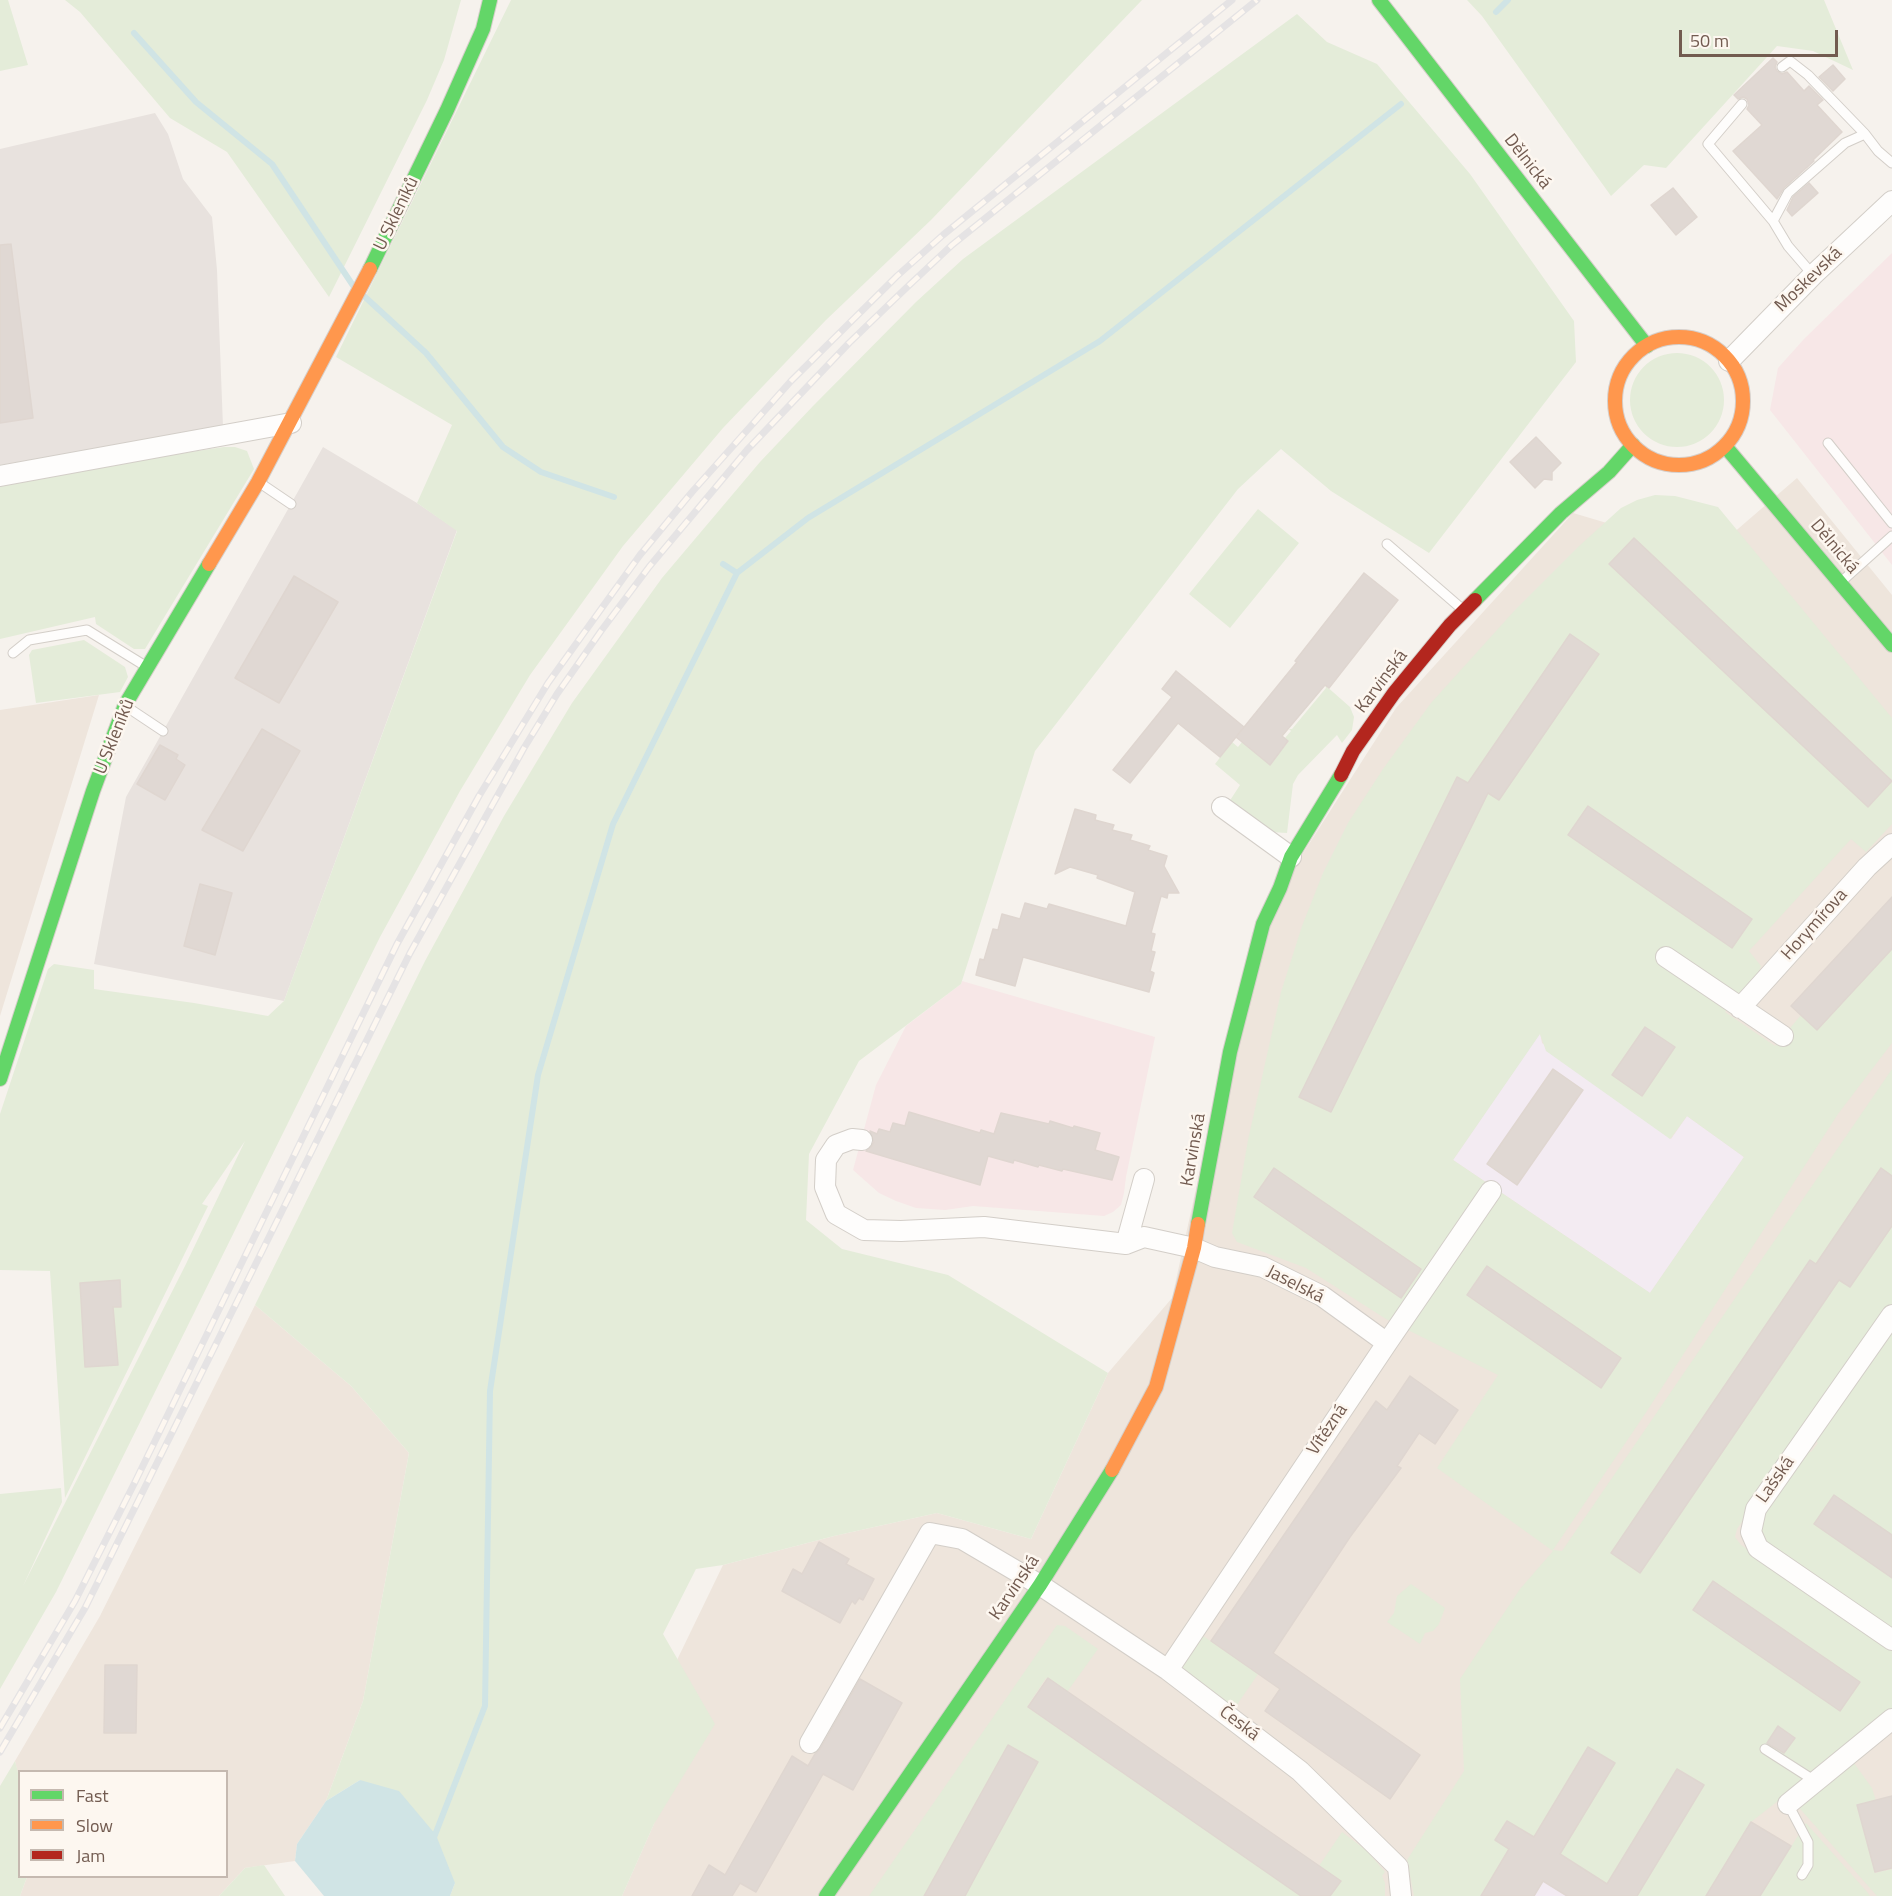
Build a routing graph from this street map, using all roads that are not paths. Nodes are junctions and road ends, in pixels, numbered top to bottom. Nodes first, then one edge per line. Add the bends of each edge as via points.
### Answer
1 (490, 0) edge
2 (1380, 2) edge
3 (1782, 67) dead end
4 (1742, 104) dead end
5 (1865, 134) junction
6 (1892, 163) edge
7 (1892, 201) edge
8 (1773, 221) junction
9 (1813, 275) junction
10 (1647, 346) junction
11 (1729, 360) junction
12 (291, 423) junction
13 (1828, 442) dead end
14 (1633, 445) junction
15 (1725, 446) junction
16 (0, 476) edge
17 (258, 482) junction
18 (291, 504) dead end
19 (1892, 523) edge
20 (1892, 536) edge
21 (1387, 544) dead end
22 (1840, 583) junction
23 (1464, 611) junction
24 (1892, 645) edge
25 (13, 653) dead end
26 (147, 667) junction
27 (125, 705) junction
28 (163, 731) dead end
29 (1222, 807) dead end
30 (1892, 844) edge
31 (1291, 857) junction
32 (1666, 957) dead end
33 (1740, 1008) junction
34 (1783, 1036) dead end
35 (0, 1079) edge
36 (862, 1140) dead end
37 (1144, 1179) dead end
38 (1491, 1191) dead end
39 (1126, 1244) junction
40 (1194, 1248) junction
41 (1892, 1315) edge
42 (1386, 1343) junction
43 (1040, 1585) junction
44 (1892, 1640) edge
45 (1168, 1670) junction
46 (1892, 1719) edge
47 (810, 1743) dead end
48 (1765, 1749) dead end
49 (1815, 1781) junction
50 (1788, 1804) joint
51 (1802, 1875) dead end
52 (826, 1896) edge
53 (1401, 1896) edge

1 - 12 street, U Skleníků via 483,28 447,110
2 - 10 street, Dělnická
3 - 5 lane via 1790,62 1808,75
4 - 8 lane via 1708,144
5 - 6 lane
5 - 8 lane via 1845,142 1788,193
7 - 9 street, Moskevská
8 - 9 lane
9 - 11 street, Moskevská
10 - 11 street via 1662,340 1694,339
10 - 14 street via 1627,365 1616,392 1618,420
11 - 15 street via 1740,380 1743,408 1734,435
12 - 16 street
12 - 17 street, U Skleníků
13 - 19 lane
14 - 15 street via 1653,460 1678,465 1704,460
14 - 23 street, Karvinská
15 - 22 street, Dělnická
17 - 18 lane
17 - 26 street, U Skleníků
20 - 22 lane
21 - 23 lane
22 - 24 street, Dělnická
23 - 31 street, Karvinská via 1394,693 1353,751
25 - 26 lane via 29,640 87,630
26 - 27 street, U Skleníků
27 - 28 lane
27 - 35 street, U Skleníků via 93,790
29 - 31 street
30 - 33 street, Horymírova
31 - 40 street, Karvinská via 1263,924 1230,1052
32 - 33 street
33 - 34 street
36 - 39 street, Jaselská via 836,1145 826,1160 825,1187 836,1214 864,1230 984,1227
37 - 39 street
38 - 42 street, Vítězná
39 - 40 street, Jaselská via 1143,1237
40 - 42 street, Jaselská via 1215,1257 1263,1267 1291,1280 1322,1296
40 - 43 street, Karvinská via 1156,1387 1107,1479
41 - 44 street, Lašská via 1756,1509 1751,1532 1758,1548
42 - 45 street, Vítězná
43 - 45 street, Česká
43 - 47 street, Česká via 962,1539 930,1533
43 - 52 street, Karvinská
45 - 53 street, Česká via 1300,1771 1398,1868
46 - 49 street
48 - 49 lane
49 - 50 street
50 - 51 lane via 1808,1842 1808,1865

